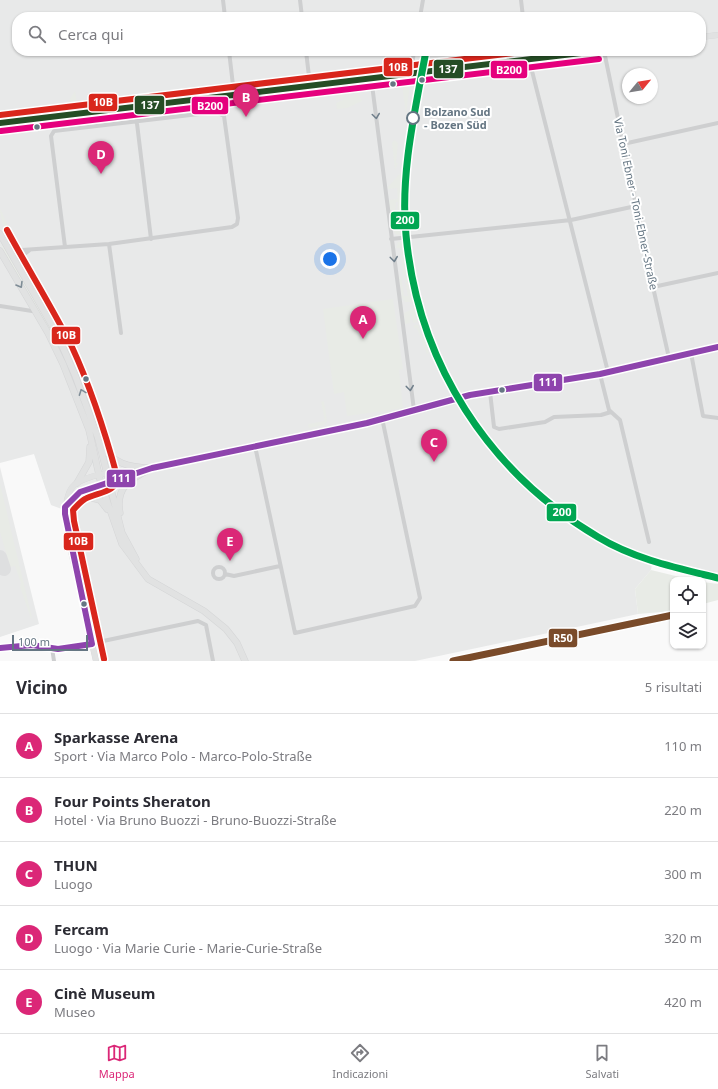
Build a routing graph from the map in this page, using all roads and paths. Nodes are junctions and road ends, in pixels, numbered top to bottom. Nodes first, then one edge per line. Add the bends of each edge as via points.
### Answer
1 (223, 0) edge
2 (300, 0) edge
3 (423, 0) edge
4 (521, 0) edge
5 (224, 12) edge
6 (301, 12) edge
7 (421, 12) edge
8 (522, 12) edge
9 (718, 35) edge
10 (706, 37) edge
11 (230, 56) edge
12 (307, 56) edge
13 (413, 56) edge
14 (531, 56) edge
15 (557, 56) edge
16 (605, 56) edge
17 (532, 59) junction
18 (411, 74) junction
19 (371, 78) junction
20 (310, 86) junction
21 (234, 94) junction
22 (135, 107) junction
23 (136, 121) junction
24 (0, 123) edge
25 (718, 123) edge
26 (623, 144) junction
27 (636, 206) junction
28 (571, 220) junction
29 (0, 234) edge
30 (151, 238) junction
31 (391, 239) junction
32 (109, 244) junction
33 (6, 245) junction
34 (65, 247) junction
35 (30, 250) junction
36 (0, 251) edge
37 (17, 265) junction
38 (718, 273) edge
39 (653, 287) junction
40 (0, 306) edge
41 (34, 310) junction
42 (121, 333) dead end
43 (718, 347) edge
44 (691, 353) junction
45 (669, 358) junction
46 (608, 372) junction
47 (600, 374) junction
48 (490, 392) junction
49 (414, 410) junction
50 (611, 412) junction
51 (382, 418) junction
52 (718, 418) edge
53 (90, 433) junction
54 (98, 438) junction
55 (255, 446) junction
56 (152, 468) junction
57 (99, 476) junction
58 (108, 478) junction
59 (77, 483) junction
60 (101, 484) junction
61 (65, 507) junction
62 (116, 530) junction
63 (649, 542) dead end
64 (139, 563) junction
65 (280, 566) junction
66 (225, 574) dead end
67 (160, 585) junction
68 (83, 603) junction
69 (100, 643) junction
70 (92, 644) junction
71 (0, 648) edge
72 (52, 648) junction
73 (54, 661) edge
74 (96, 661) edge
75 (104, 661) edge
76 (213, 661) edge
77 (246, 661) edge

1 - 5 street
2 - 6 street
3 - 7 street
4 - 8 street
9 - 10 main road
11 - 21 street
12 - 20 street
13 - 18 street
14 - 17 street
15 - 17 main road
16 - 26 street, Via Toni Ebner - Toni-Ebner-Straße
17 - 18 main road
17 - 28 street via 532,71
18 - 19 main road
19 - 20 main road
19 -> 31 street
20 - 21 main road
21 - 22 main road
22 - 23 street
22 - 24 main road
23 - 30 street
23 - 30 street via 216,112 224,116 238,218 232,227
23 - 34 street via 54,131 51,136
25 - 26 street
26 - 27 street, Via Toni Ebner - Toni-Ebner-Straße
27 - 28 street
27 - 39 street, Via Toni Ebner - Toni-Ebner-Straße
28 - 31 street
28 - 46 street
29 - 33 main road
30 - 32 street
31 -> 49 street
32 - 34 street
32 - 42 street
33 - 35 street via 16,250
33 - 37 main road
34 - 35 street
35 - 37 street via 19,258
36 -> 41 main road
54 -> 37 main road via 70,361
38 - 39 street
39 - 45 street, Via Toni Ebner - Toni-Ebner-Straße
40 - 41 street
41 - 53 main road via 63,364
43 - 44 main road
44 - 45 main road
44 - 52 street via 702,416
45 - 46 main road
46 - 47 main road
47 - 48 main road
47 - 50 street
48 - 49 main road
48 - 50 street via 494,427 499,429 545,422 554,417 600,415
49 - 51 main road
50 - 63 street via 620,420
51 - 55 main road
51 - 65 street via 420,598 415,606 295,633
53 - 57 main road
53 - 59 main road via 89,462
54 - 56 main road via 114,459 126,466
54 - 58 main road
55 - 56 main road
55 - 65 street
56 - 58 main road
56 - 64 main road via 127,483 119,500 123,524
57 - 58 main road
57 - 59 main road
57 - 60 main road
58 - 60 main road
58 - 64 main road via 122,533
59 - 61 main road via 71,489
60 - 61 main road via 75,495
60 - 62 main road
61 - 68 main road
62 - 67 main road via 128,554 145,576
62 - 68 main road via 100,500 88,497 76,504 73,520
64 - 67 main road
65 - 66 street via 234,576
67 - 77 main road via 204,611 226,629
68 - 70 main road
69 - 70 street
69 - 75 street
69 - 76 street via 198,621 206,625
70 - 72 street
70 - 74 main road
71 - 72 street via 16,645
72 - 73 street

